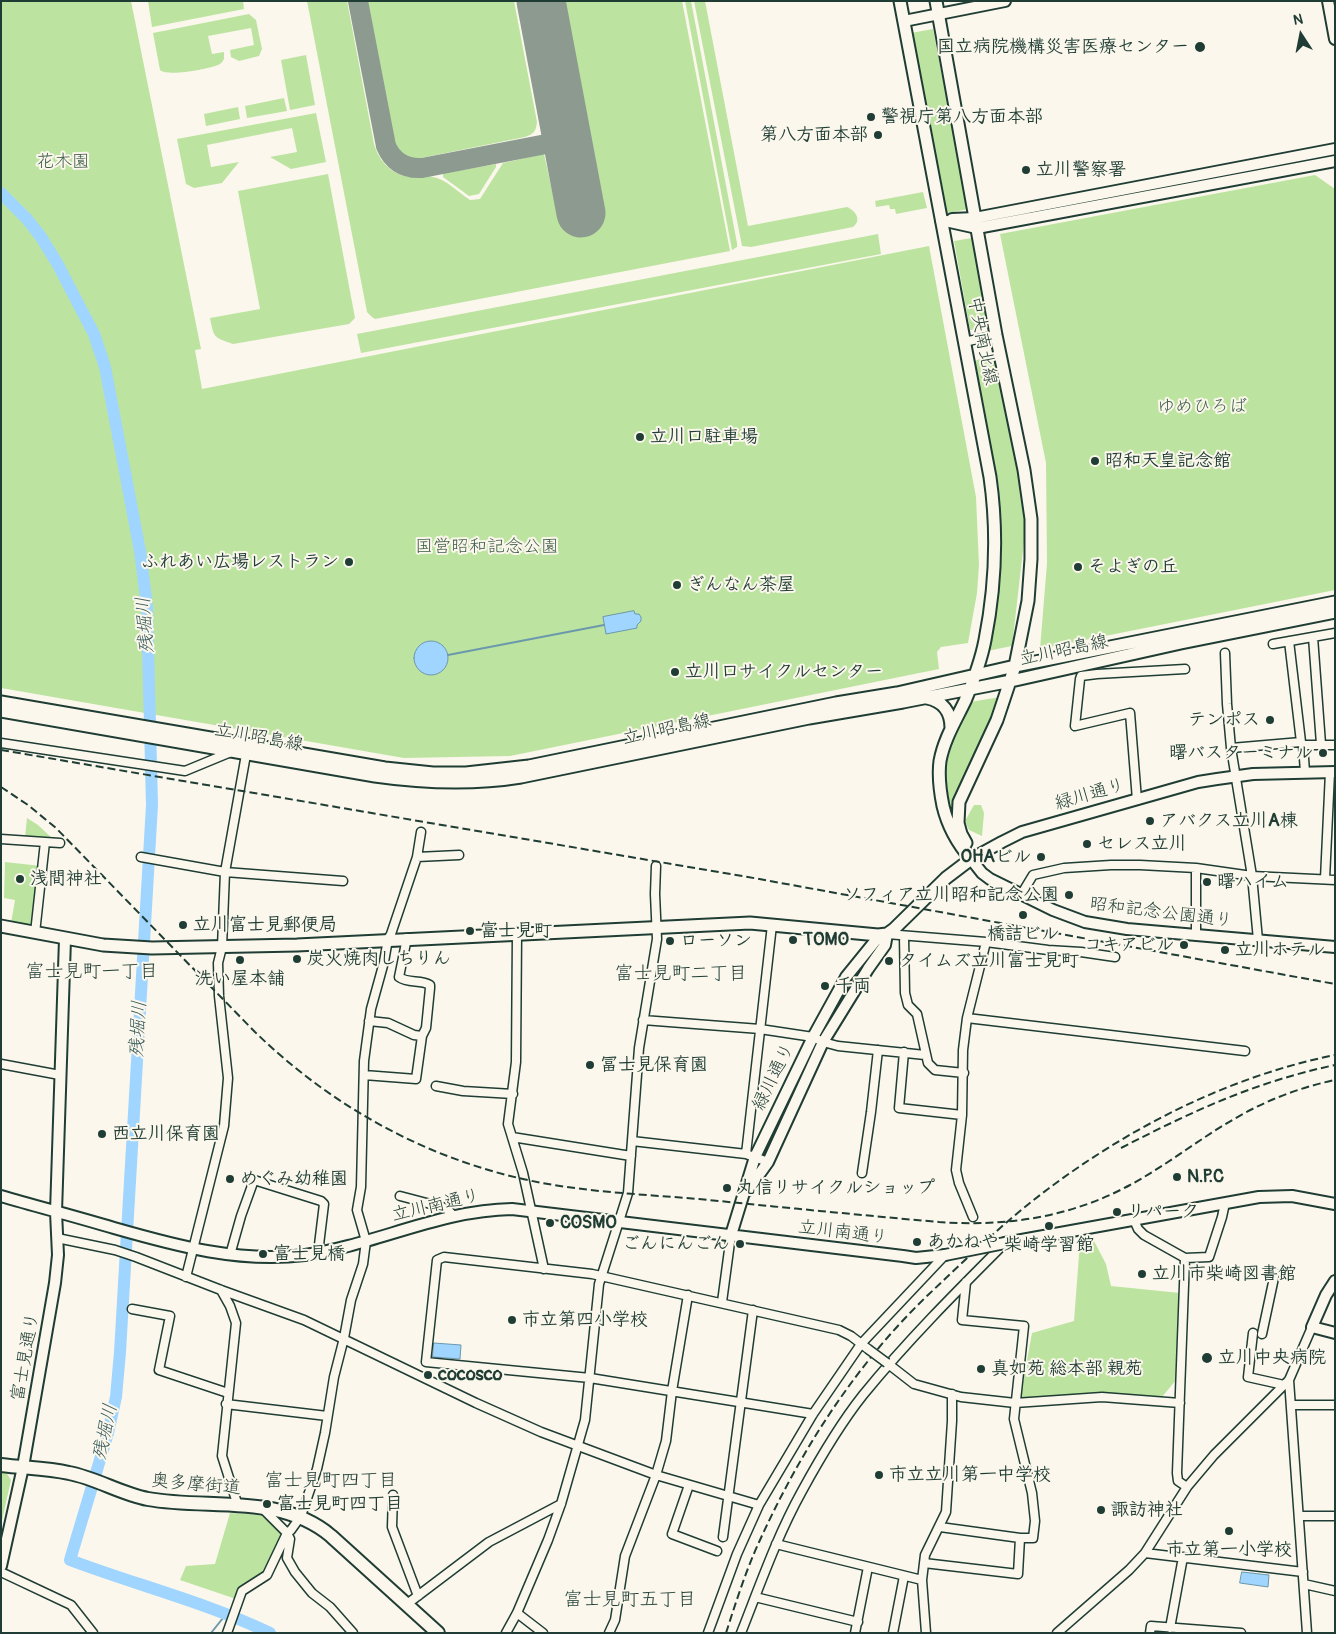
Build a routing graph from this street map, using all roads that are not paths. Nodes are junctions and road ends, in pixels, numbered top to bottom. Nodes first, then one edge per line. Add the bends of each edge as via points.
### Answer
1 (900, 1) edge
2 (936, 1) edge
3 (1005, 1) edge
4 (1328, 1) edge
5 (938, 14) junction
6 (904, 20) junction
7 (1335, 39) edge
8 (1335, 149) edge
9 (1335, 161) edge
10 (941, 220) junction
11 (976, 223) junction
12 (996, 335) junction
13 (964, 342) junction
14 (1335, 602) edge
15 (1335, 612) edge
16 (1335, 632) edge
17 (1313, 637) junction
18 (1289, 641) junction
19 (1272, 644) dead end
20 (1225, 653) dead end
21 (1015, 666) junction
22 (1185, 669) dead end
23 (975, 676) junction
24 (1011, 681) junction
25 (970, 688) junction
26 (925, 698) junction
27 (1, 702) edge
28 (1, 712) edge
29 (952, 728) junction
30 (133, 730) junction
31 (169, 736) junction
32 (1, 743) edge
33 (1302, 744) junction
34 (1321, 744) junction
35 (1335, 745) edge
36 (1231, 748) junction
37 (247, 749) junction
38 (232, 751) junction
39 (1305, 772) junction
40 (1333, 772) edge
41 (1236, 776) junction
42 (1137, 800) junction
43 (421, 832) dead end
44 (1, 839) edge
45 (45, 842) junction
46 (60, 843) dead end
47 (459, 855) dead end
48 (141, 857) dead end
49 (417, 857) junction
50 (971, 859) junction
51 (656, 866) dead end
52 (1196, 868) junction
53 (225, 872) junction
54 (1252, 876) junction
55 (1325, 880) junction
56 (1335, 880) edge
57 (342, 882) dead end
58 (1021, 895) junction
59 (772, 925) junction
60 (1, 926) edge
61 (657, 927) junction
62 (35, 933) junction
63 (517, 934) junction
64 (887, 934) junction
65 (1196, 935) junction
66 (904, 936) junction
67 (65, 938) junction
68 (407, 938) junction
69 (388, 939) junction
70 (1258, 940) junction
71 (986, 942) junction
72 (222, 947) junction
73 (1335, 947) edge
74 (1115, 957) dead end
75 (967, 1018) junction
76 (643, 1020) junction
77 (369, 1021) junction
78 (760, 1030) junction
79 (422, 1036) junction
80 (813, 1036) junction
81 (823, 1042) junction
82 (878, 1050) junction
83 (1245, 1051) dead end
84 (904, 1052) junction
85 (925, 1055) junction
86 (1, 1064) edge
87 (964, 1073) junction
88 (60, 1075) junction
89 (364, 1075) junction
90 (436, 1086) dead end
91 (513, 1094) junction
92 (962, 1115) junction
93 (512, 1138) junction
94 (632, 1141) junction
95 (631, 1156) junction
96 (750, 1156) junction
97 (768, 1162) junction
98 (862, 1173) dead end
99 (1, 1196) edge
100 (400, 1196) dead end
101 (743, 1197) junction
102 (1225, 1203) junction
103 (1335, 1204) edge
104 (531, 1211) junction
105 (56, 1212) junction
106 (453, 1215) junction
107 (973, 1217) dead end
108 (1134, 1220) junction
109 (620, 1223) junction
110 (731, 1235) junction
111 (57, 1238) junction
112 (366, 1241) junction
113 (1005, 1243) junction
114 (192, 1249) junction
115 (318, 1252) junction
116 (230, 1255) junction
117 (946, 1255) junction
118 (1185, 1258) junction
119 (544, 1268) junction
120 (1275, 1273) dead end
121 (603, 1276) junction
122 (186, 1277) junction
123 (1335, 1281) edge
124 (966, 1282) junction
125 (220, 1290) junction
126 (688, 1295) junction
127 (722, 1302) junction
128 (132, 1309) dead end
129 (752, 1310) junction
130 (1312, 1327) junction
131 (1335, 1333) edge
132 (1253, 1334) dead end
133 (1262, 1334) dead end
134 (344, 1338) junction
135 (861, 1344) junction
136 (426, 1362) junction
137 (888, 1364) junction
138 (422, 1376) junction
139 (590, 1378) junction
140 (1287, 1383) junction
141 (672, 1391) junction
142 (228, 1393) junction
143 (952, 1394) junction
144 (739, 1402) junction
145 (1015, 1403) junction
146 (1180, 1403) junction
147 (226, 1404) junction
148 (1292, 1405) junction
149 (1335, 1405) edge
150 (813, 1414) junction
151 (327, 1416) junction
152 (578, 1447) junction
153 (1, 1465) edge
154 (23, 1467) junction
155 (656, 1475) junction
156 (689, 1485) junction
157 (1186, 1487) junction
158 (393, 1495) dead end
159 (728, 1497) junction
160 (561, 1504) junction
161 (759, 1505) junction
162 (238, 1506) junction
163 (262, 1508) junction
164 (301, 1516) junction
165 (1300, 1516) junction
166 (1335, 1516) edge
167 (940, 1527) junction
168 (287, 1533) junction
169 (722, 1537) dead end
170 (1020, 1538) junction
171 (776, 1544) junction
172 (717, 1551) dead end
173 (1144, 1553) junction
174 (1183, 1557) junction
175 (924, 1563) junction
176 (1, 1566) edge
177 (868, 1567) junction
178 (1, 1572) edge
179 (1303, 1572) junction
180 (904, 1576) junction
181 (922, 1580) junction
182 (1304, 1584) junction
183 (1335, 1591) edge
184 (418, 1596) junction
185 (755, 1597) junction
186 (407, 1604) junction
187 (517, 1613) junction
188 (858, 1622) junction
189 (1170, 1628) junction
190 (1067, 1629) edge
191 (93, 1633) edge
192 (227, 1633) edge
193 (353, 1633) edge
194 (438, 1633) edge
195 (506, 1633) edge
196 (543, 1633) edge
197 (609, 1633) edge
198 (708, 1633) edge
199 (741, 1633) edge
200 (855, 1633) edge
201 (893, 1633) edge
202 (926, 1633) edge
203 (1057, 1633) edge
204 (1150, 1633) edge
205 (1241, 1633) edge
206 (1307, 1633) edge

1 - 6 main road, 中央南北線
2 - 5 main road, 中央南北線
3 - 5 street
4 - 7 street
5 - 6 street
5 - 11 main road, 中央南北線
6 - 10 main road, 中央南北線
8 - 11 street
9 - 11 street
10 - 11 street
10 - 13 main road, 中央南北線
11 - 12 main road, 中央南北線
12 - 13 street
12 - 21 main road, 中央南北線 via 1031,519 1028,601
13 - 23 main road, 中央南北線 via 990,477 995,527 996,565 991,606
14 - 21 main road, 立川昭島線
15 - 24 main road, 立川昭島線
16 - 17 street
17 - 18 street
17 - 34 street
18 - 19 street
18 - 33 street
20 - 36 street
21 - 23 main road, 立川昭島線
21 - 24 main road, 中央南北線
22 - 42 street via 1097,674 1080,679 1075,726 1130,713
23 - 25 main road, 中央南北線
23 - 37 main road, 立川昭島線 via 499,771 401,770
24 - 25 main road, 立川昭島線
24 - 50 main road, 中央南北線 via 997,720 959,802 959,828
25 - 26 main road, 立川昭島線
25 - 29 main road, 中央南北線
26 - 29 main road via 938,701 945,707
26 - 37 main road, 立川昭島線 via 809,718 504,780 407,781
27 - 30 main road, 立川昭島線
28 - 30 main road, 立川昭島線
29 - 50 main road, 中央南北線 via 940,760 940,791 946,819 959,845
30 - 31 main road, 立川昭島線
31 - 37 main road, 立川昭島線
31 - 38 main road, 立川昭島線
32 - 38 street via 185,771
33 - 34 street
33 - 36 street
33 - 39 street
34 - 35 street
36 - 41 street
37 - 38 main road, 立川昭島線
37 - 53 street
39 - 40 street, 緑川通り
39 - 41 street, 緑川通り
40 - 55 street
41 - 42 street, 緑川通り via 1198,782
41 - 54 street
42 - 50 street, 緑川通り via 1022,832
43 - 49 street
44 - 45 street
45 - 46 street
45 - 62 street
47 - 49 street
48 - 53 street
49 - 69 street
50 - 58 street, 昭和記念公園通り via 986,877
50 - 64 main road, 緑川通り
51 - 61 street
52 - 54 street
52 - 58 street via 1111,865 1064,868 1033,875
52 - 65 street
53 - 57 street
53 - 72 street
54 - 55 street
54 - 70 street
55 - 56 street
58 - 65 street, 昭和記念公園通り via 1085,922
59 - 61 main road
59 - 64 main road
59 - 78 street
60 - 62 main road
61 - 63 main road
61 - 76 street
62 - 67 main road
63 - 68 main road
63 - 91 street
64 - 66 street
64 - 80 street, 緑川通り via 876,940 846,977
64 - 81 street, 緑川通り via 885,945
65 - 70 street, 昭和記念公園通り
66 - 71 street
66 - 85 street via 905,993 908,1005 917,1014
67 - 72 main road via 132,948
67 - 88 street, 富士見通り
68 - 69 main road
68 - 79 street via 399,978 430,985 426,1028
69 - 72 main road
69 - 77 street
70 - 73 street, 昭和記念公園通り
71 - 74 street
71 - 75 street
72 - 114 street via 218,963 219,996 228,1078 224,1126
75 - 83 street
75 - 87 street
76 - 78 street
76 - 94 street
77 - 79 street via 388,1023 414,1036
77 - 89 street
78 - 80 street
78 - 96 street
79 - 89 street via 416,1079
80 - 81 street
80 - 96 street, 緑川通り
81 - 82 street
81 - 97 street, 緑川通り
82 - 84 street
82 - 98 street
84 - 85 street
84 - 92 street via 899,1108
85 - 87 street via 935,1070
86 - 88 street
87 - 92 street
88 - 105 street, 富士見通り
89 - 112 street via 361,1187 357,1210
90 - 91 street
91 - 93 street via 508,1124
92 - 107 street via 956,1170
93 - 95 street
93 - 104 street
94 - 95 street
94 - 96 street
95 - 109 street via 628,1193
96 - 97 street
96 - 101 street, 緑川通り
97 - 101 street, 緑川通り
99 - 105 street, 立川南通り
100 - 106 street via 442,1206
101 - 110 street, 緑川通り
102 - 103 street via 1280,1196
102 - 108 street
102 - 118 street via 1208,1257
104 - 106 street, 立川南通り via 495,1209
104 - 109 street, 立川南通り
104 - 119 street
105 - 111 street, 富士見通り
105 - 114 street, 立川南通り
106 - 112 street, 立川南通り
108 - 113 street
108 - 118 street via 1144,1235
109 - 110 street, 立川南通り
109 - 121 street
110 - 117 street, 立川南通り via 916,1258
110 - 127 street
111 - 122 street via 115,1250
111 - 154 street, 富士見通り via 55,1283
112 - 115 street, 立川南通り
112 - 134 street
113 - 117 street, 立川南通り, bridge
113 - 124 street
114 - 116 street, 立川南通り
114 - 122 street
115 - 116 street, 立川南通り via 269,1257
115 - 116 street via 324,1204 254,1180
117 - 135 street
118 - 146 street
119 - 121 street
119 - 136 street via 444,1258 437,1260
120 - 133 street
121 - 126 street
121 - 139 street via 599,1284
122 - 125 street
123 - 130 street
124 - 137 street
124 - 145 street via 962,1320 1024,1326
125 - 134 street
125 - 142 street via 236,1323
126 - 127 street
126 - 141 street
127 - 129 street
128 - 142 street via 170,1316 160,1370
129 - 135 street via 839,1330
129 - 144 street
130 - 131 street
130 - 140 street
132 - 140 street via 1248,1377
134 - 138 street
134 - 151 street
135 - 137 street, bridge
135 - 150 street
136 - 138 street
136 - 139 street
137 - 143 street via 914,1384
137 - 171 street via 829,1445
138 - 152 street via 484,1407
139 - 141 street
139 - 152 street
140 - 148 street
140 - 157 street
141 - 144 street
141 - 155 street via 666,1441
142 - 147 street
143 - 145 street
143 - 167 street via 946,1512
144 - 150 street
144 - 159 street
145 - 146 street via 1102,1397
145 - 170 street via 1014,1419 1032,1493 1035,1520 1032,1538
146 - 157 street via 1177,1473 1178,1481
147 - 151 street
147 - 162 street via 222,1456
148 - 149 street
148 - 165 street
150 - 161 street
151 - 164 street via 317,1469
152 - 155 street
152 - 160 street
153 - 154 main road, 奥多摩街道
154 - 162 main road, 奥多摩街道 via 70,1473 149,1499
154 - 176 street, 富士見通り
155 - 156 street
155 - 197 street via 625,1556 615,1620
156 - 159 street
156 - 172 street via 672,1534
157 - 173 street
158 - 184 street via 392,1527
159 - 161 street
159 - 169 street
160 - 184 street via 489,1542
160 - 187 street
161 - 198 street
162 - 163 main road, 奥多摩街道
163 - 164 main road, 奥多摩街道
163 - 168 street
164 - 168 street
164 - 186 main road, 奥多摩街道 via 324,1530
165 - 166 street
165 - 179 street
167 - 170 street
167 - 175 street
168 - 192 street via 267,1575 242,1591
168 - 193 street via 290,1539 287,1558 295,1572
170 - 175 street via 1018,1574
171 - 177 street
171 - 185 street
173 - 174 street
173 - 190 street
174 - 179 street
174 - 189 street
175 - 181 street
177 - 180 street
177 - 188 street
178 - 191 street via 71,1605
179 - 182 street
180 - 181 street
180 - 201 street
181 - 202 street
182 - 183 street
182 - 206 street
184 - 186 street
185 - 188 street
185 - 199 street
186 - 194 main road, 奥多摩街道
187 - 195 street
187 - 196 street
188 - 200 street
189 - 204 street via 1151,1626
189 - 205 street
190 - 203 street

